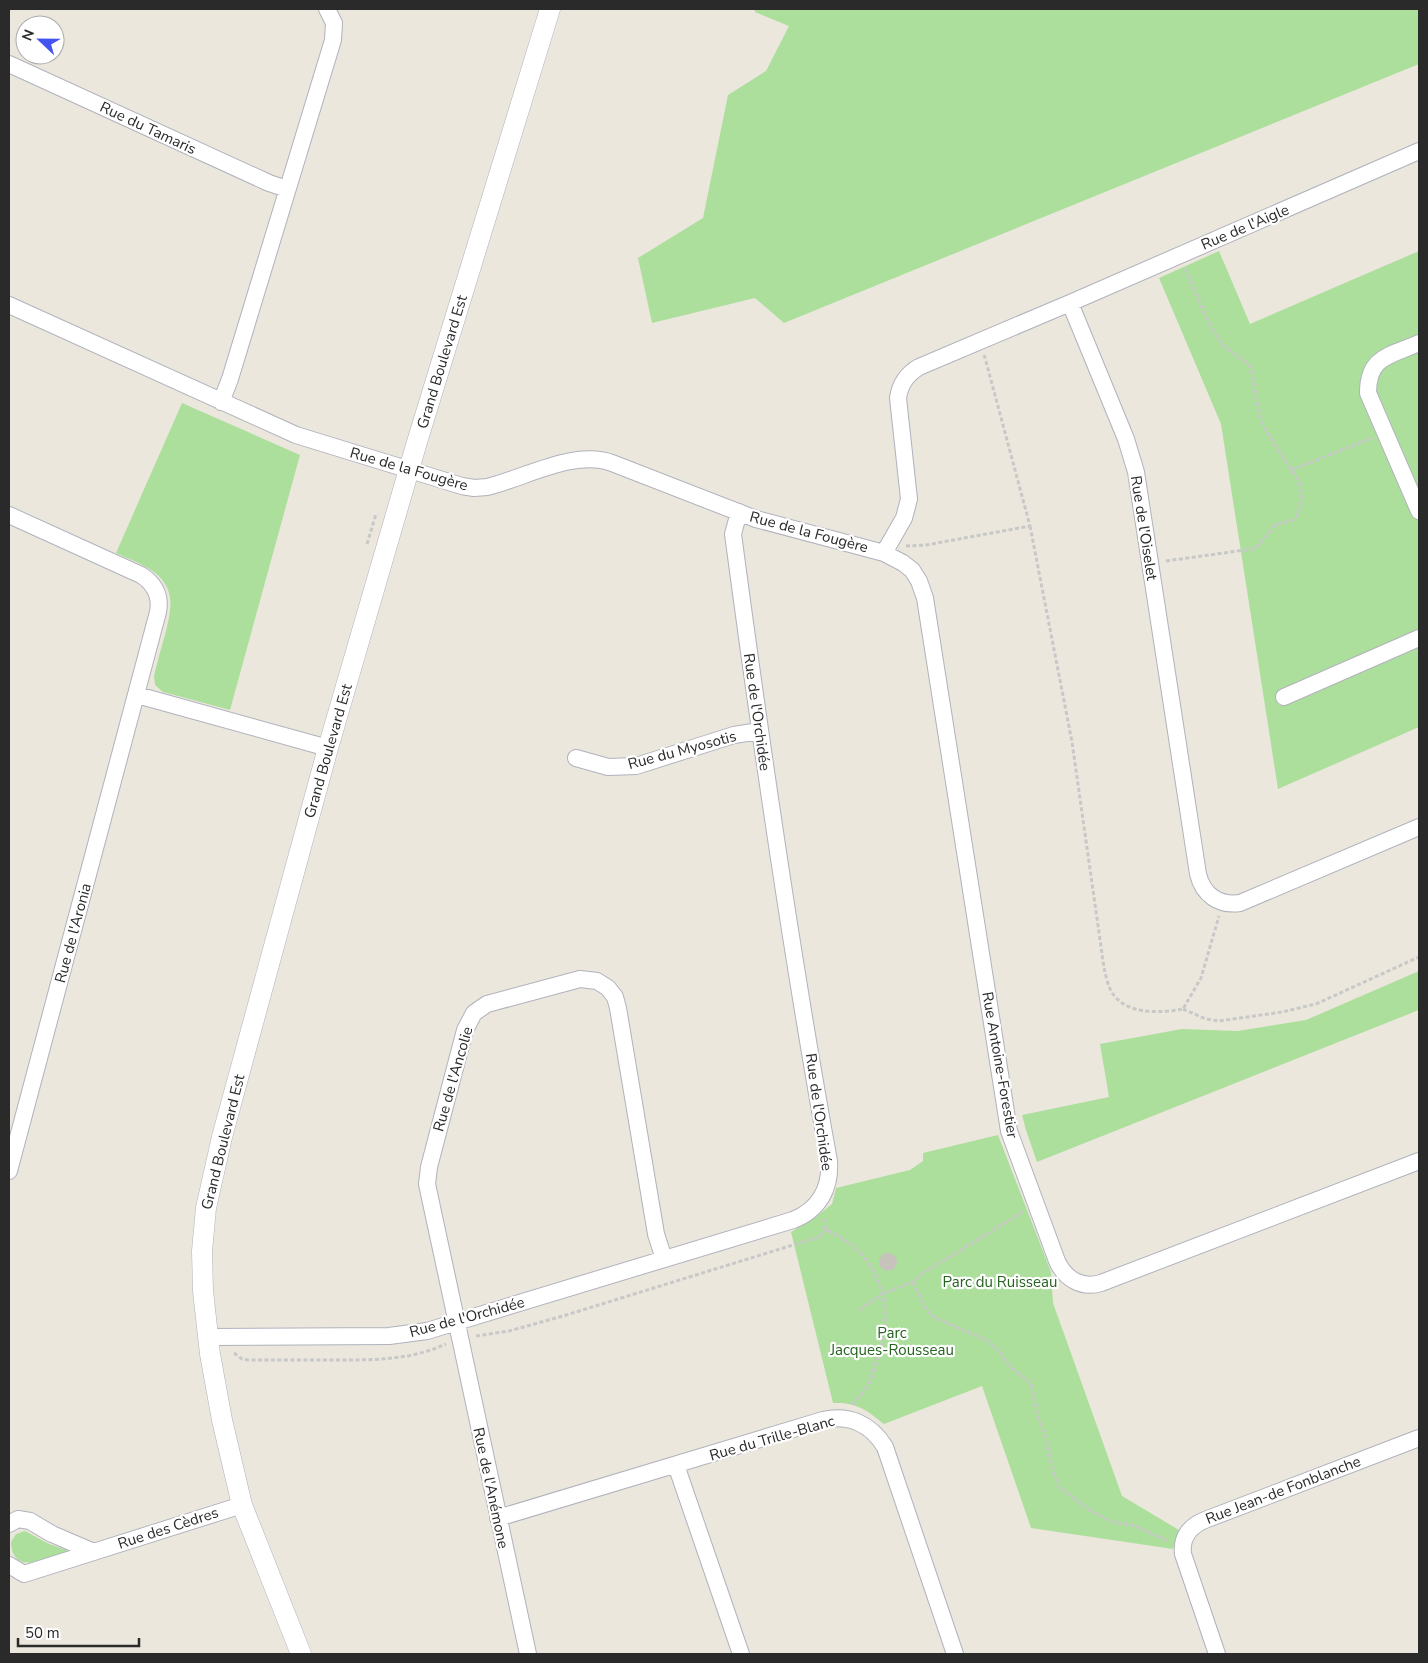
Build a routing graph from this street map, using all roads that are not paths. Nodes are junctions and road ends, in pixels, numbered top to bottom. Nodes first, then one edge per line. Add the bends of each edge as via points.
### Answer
1 (327, 9) edge
2 (550, 9) edge
3 (9, 64) edge
4 (1419, 151) edge
5 (287, 189) junction
6 (1070, 303) junction
7 (9, 305) edge
8 (1419, 343) edge
9 (221, 402) junction
10 (410, 470) junction
11 (1419, 511) edge
12 (739, 512) junction
13 (9, 515) edge
14 (884, 552) junction
15 (923, 590) joint
16 (1419, 638) edge
17 (137, 695) junction
18 (1284, 697) dead end
19 (759, 731) junction
20 (328, 748) junction
21 (576, 758) dead end
22 (1419, 827) edge
23 (13, 1139) edge
24 (1419, 1161) edge
25 (9, 1171) edge
26 (664, 1259) junction
27 (456, 1322) junction
28 (207, 1337) junction
29 (1418, 1441) edge
30 (676, 1465) junction
31 (242, 1505) junction
32 (498, 1518) junction
33 (9, 1524) edge
34 (94, 1552) junction
35 (9, 1565) edge
36 (300, 1654) edge
37 (528, 1654) edge
38 (741, 1654) edge
39 (955, 1654) edge
40 (1217, 1654) edge

1 - 5 street via 334,34
2 - 10 street, Grand Boulevard Est
3 - 5 street, Rue du Tamaris
4 - 6 street, Rue de l'Aigle
5 - 9 street
6 - 14 street via 919,367 903,382 898,398 909,499 904,518
6 - 22 street, Rue de l'Oiselet via 1132,455 1202,886 1208,895 1224,903 1235,904
7 - 9 street, Rue de la Fougère
8 - 11 street via 1379,360 1368,380 1368,393
9 - 10 street, Rue de la Fougère via 311,440
10 - 12 street, Rue de la Fougère via 468,488 480,488 576,460 598,459
10 - 20 street, Grand Boulevard Est
12 - 14 street, Rue de la Fougère via 790,529
12 - 19 street, Rue de l'Orchidée via 733,534
13 - 17 street, Rue de l'Aronia via 141,575 154,586 159,601 158,612
14 - 15 street, Rue de la Fougère via 912,570
15 - 24 street, Rue Antoine-Forestier via 1009,1131 1063,1272 1075,1282 1096,1284
16 - 18 street
17 - 20 street
17 - 23 street, Rue de l'Aronia
19 - 21 street, Rue du Myosotis via 734,735 636,766 608,767
19 - 26 street, Rue de l'Orchidée via 829,1162 828,1182 816,1206 800,1218
20 - 28 street, Grand Boulevard Est via 210,1184 202,1251
23 - 25 street, Rue de l'Aronia
26 - 27 street, Rue de l'Orchidée
26 - 27 street, Rue de l'Ancolie via 656,1234 618,1008 611,992 597,981 580,979 492,1002 477,1009 468,1022 428,1172 428,1189
27 - 28 street, Rue de l'Orchidée via 413,1334 389,1336
27 - 32 street, Rue de l'Anémone
28 - 31 street, Grand Boulevard Est
29 - 40 street, Rue Jean-de Fonblanche via 1197,1524 1189,1530 1183,1544 1184,1559
30 - 32 street, Rue du Trille-Blanc
30 - 38 street
30 - 39 street, Rue du Trille-Blanc via 829,1419 849,1419 867,1427 887,1453
31 - 34 street, Rue des Cèdres
31 - 36 street, Grand Boulevard Est
32 - 37 street, Rue de l'Anémone
33 - 34 street via 18,1519 30,1521
34 - 35 street, Rue des Cèdres via 24,1574

